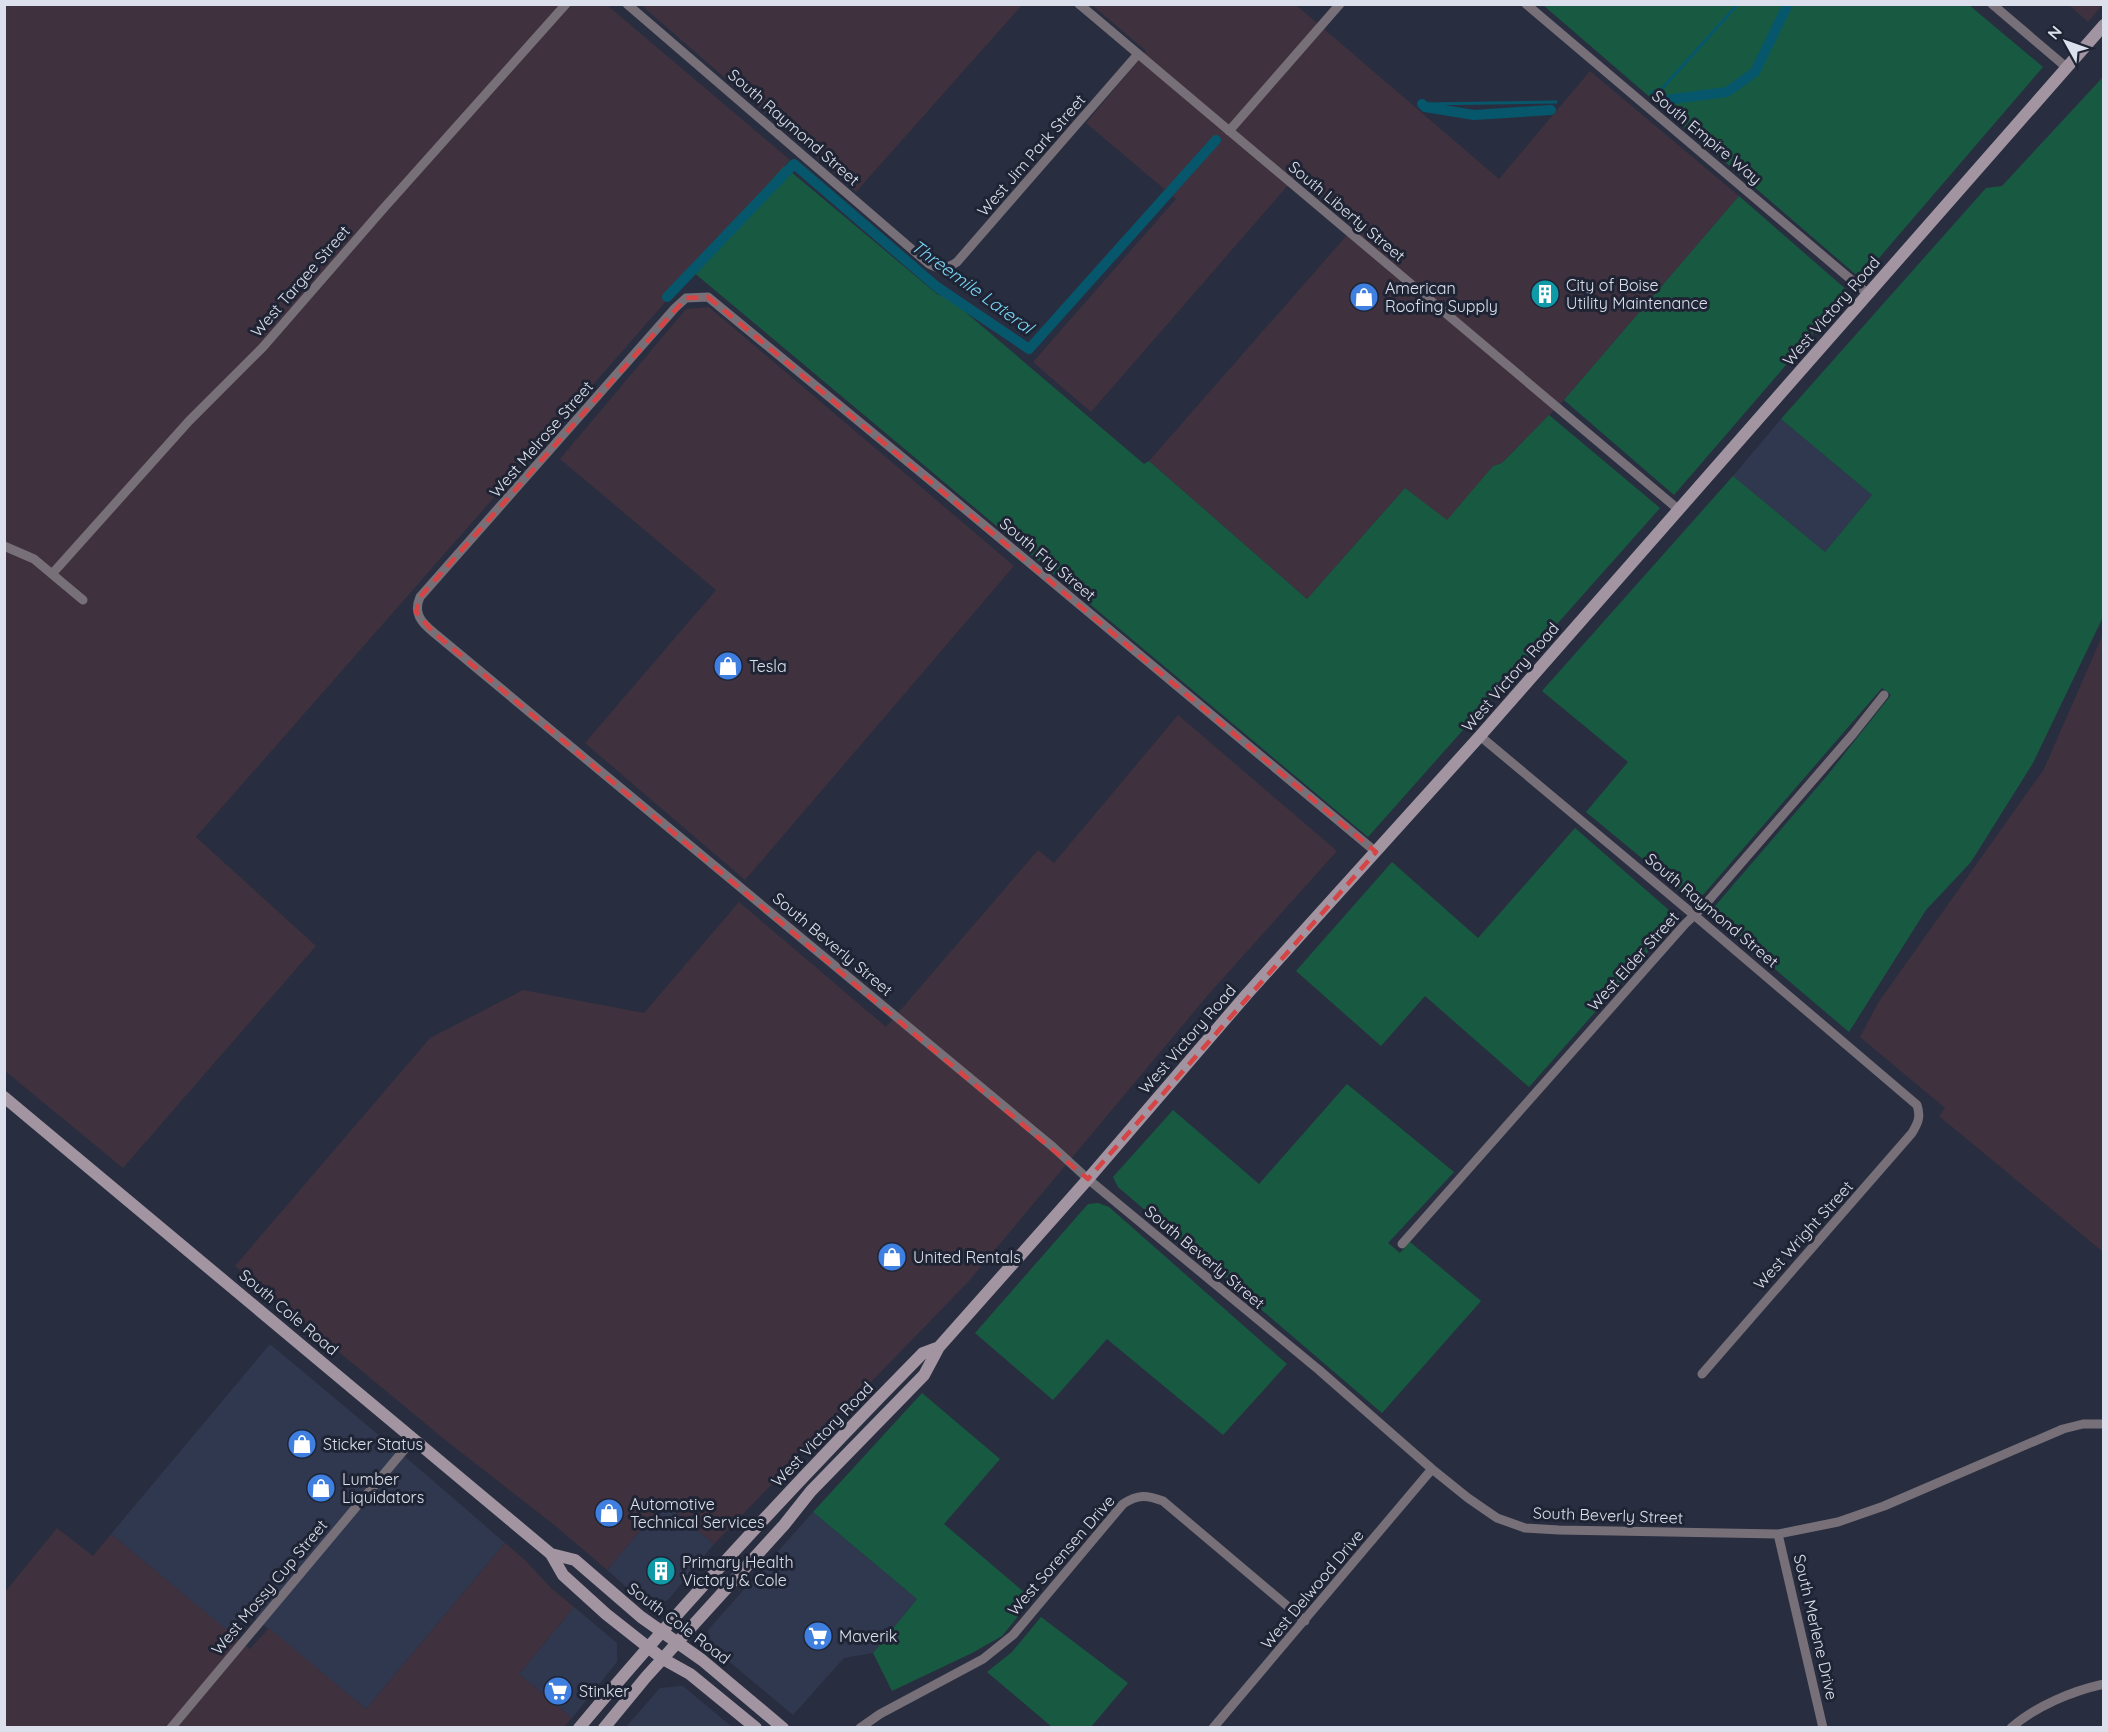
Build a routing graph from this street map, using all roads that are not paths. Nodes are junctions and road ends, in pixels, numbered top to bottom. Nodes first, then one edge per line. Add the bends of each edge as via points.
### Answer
1 (566, 4) edge
2 (627, 4) edge
3 (1079, 4) edge
4 (1341, 4) edge
5 (1526, 4) edge
6 (1992, 4) edge
7 (2103, 25) edge
8 (1138, 54) junction
9 (2066, 67) junction
10 (1229, 131) junction
11 (942, 268) joint
12 (1868, 294) junction
13 (697, 297) joint
14 (1679, 510) junction
15 (4, 546) edge
16 (52, 574) junction
17 (83, 600) dead end
18 (416, 612) joint
19 (1884, 695) dead end
20 (1480, 736) junction
21 (1376, 852) junction
22 (1694, 915) junction
23 (4, 1097) edge
24 (1919, 1112) joint
25 (1088, 1179) junction
26 (1402, 1244) dead end
27 (939, 1347) junction
28 (1702, 1374) dead end
29 (898, 1378) junction
30 (2103, 1424) edge
31 (870, 1430) junction
32 (414, 1438) junction
33 (1432, 1469) junction
34 (1778, 1534) junction
35 (551, 1554) junction
36 (1305, 1620) junction
37 (661, 1631) junction
38 (678, 1643) junction
39 (647, 1647) junction
40 (663, 1659) junction
41 (2103, 1684) edge
42 (171, 1728) edge
43 (579, 1728) edge
44 (604, 1728) edge
45 (756, 1728) edge
46 (783, 1728) edge
47 (860, 1728) edge
48 (1213, 1728) edge
49 (1823, 1728) edge
50 (2011, 1728) edge

1 - 16 street, West Targee Street via 263,347 189,421
2 - 11 street, South Raymond Street via 929,264
3 - 8 street, South Liberty Street
4 - 10 street
5 - 12 street, South Empire Way
6 - 9 street
7 - 9 main road, West Victory Road
8 - 10 street, South Liberty Street
8 - 11 street, West Jim Park Street via 957,262
9 - 12 main road, West Victory Road
10 - 14 street, South Liberty Street
12 - 14 main road, West Victory Road
13 - 18 street, West Melrose Street via 686,298 675,308 420,597
13 - 21 street, South Fry Street via 708,297 723,309
14 - 20 main road, West Victory Road
15 - 16 street via 34,559
16 - 17 street
18 - 25 street, South Beverly Street via 433,632
19 - 22 street, West Elder Street
20 - 21 main road, West Victory Road
20 - 22 street, South Raymond Street
21 - 25 main road, West Victory Road
22 - 24 street, South Raymond Street via 1914,1101
22 - 26 street, West Elder Street
23 - 32 main road, South Cole Road
24 - 28 street, West Wright Street via 1912,1133
25 - 27 main road, West Victory Road
25 - 33 street, South Beverly Street
27 - 29 main road, West Victory Road via 923,1353
27 - 31 main road, West Victory Road via 924,1375
29 - 31 main road, West Victory Road via 900,1388
29 - 37 main road, West Victory Road
30 - 34 street, South Beverly Street via 2063,1429 1884,1506 1838,1522
31 - 38 main road, West Victory Road
32 - 35 main road, South Cole Road
32 - 42 street, West Mossy Cup Street
33 - 34 street, South Beverly Street via 1497,1518 1526,1528
33 - 36 street, West Delwood Drive
34 - 49 street, South Merlene Drive
35 - 37 main road, South Cole Road via 574,1560
35 - 39 main road, South Cole Road via 563,1575
36 - 47 street, West Sorensen Drive via 1163,1502 1146,1495 1134,1497 1123,1504 1012,1635 983,1659
36 - 48 street, West Delwood Drive
37 - 38 main road, South Cole Road
37 - 39 main road, West Victory Road
38 - 40 main road, West Victory Road
38 - 46 main road, South Cole Road
39 - 40 main road, South Cole Road
39 - 43 main road, West Victory Road
40 - 44 main road, West Victory Road
40 - 45 main road, South Cole Road via 690,1674
41 - 50 street via 2026,1715

